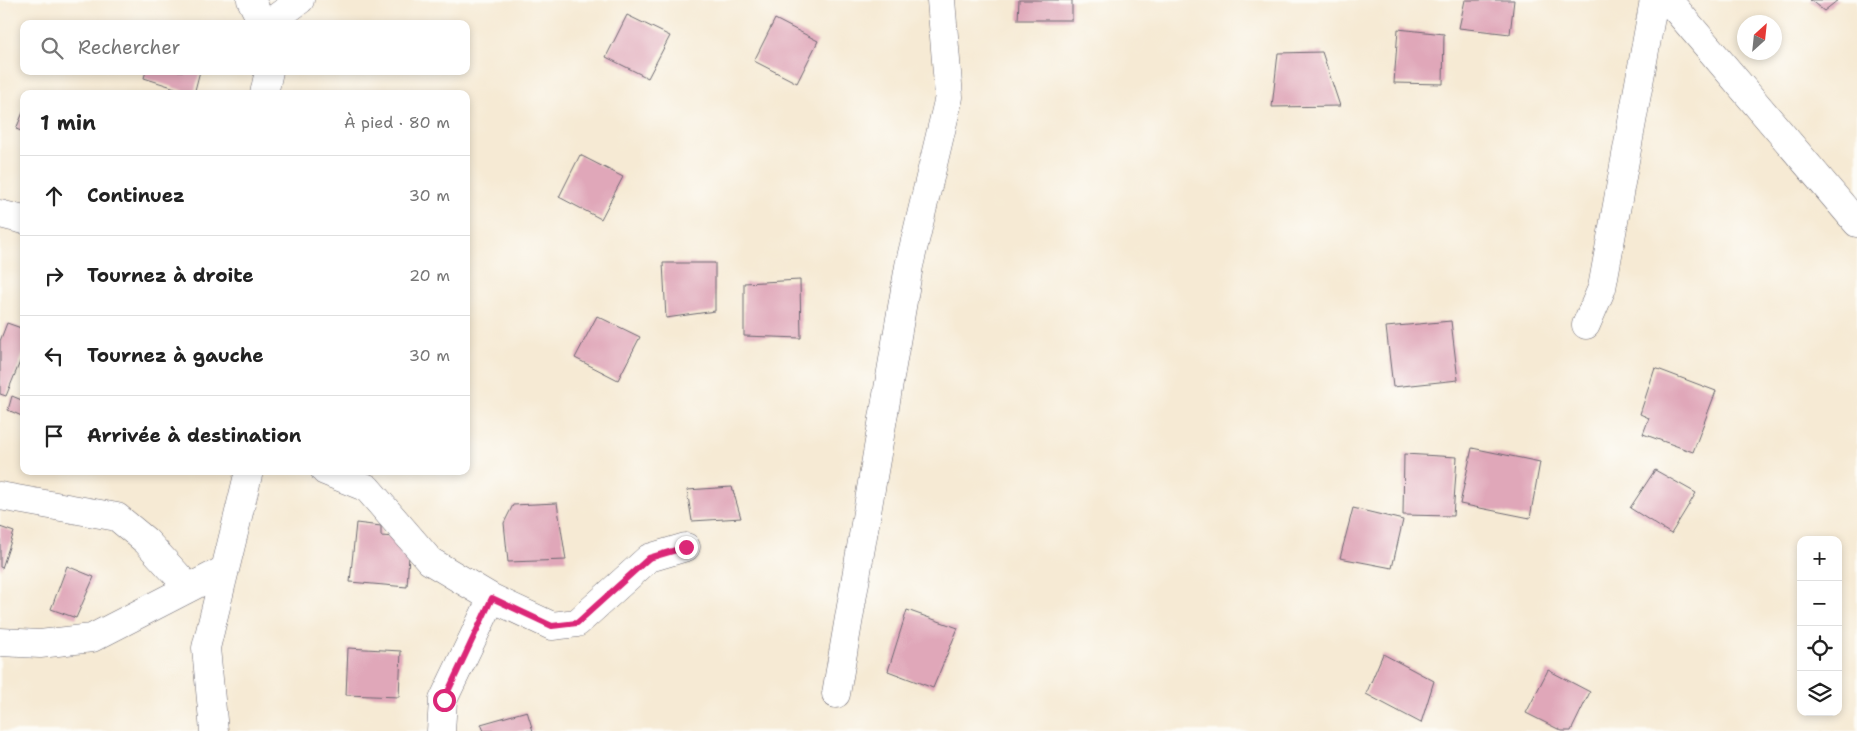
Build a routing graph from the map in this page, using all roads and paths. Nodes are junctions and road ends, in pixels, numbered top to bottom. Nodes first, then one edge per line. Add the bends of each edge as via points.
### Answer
1 (251, 0) edge
2 (300, 0) edge
3 (942, 0) edge
4 (1654, 0) edge
5 (1668, 0) edge
6 (273, 16) edge
7 (268, 75) edge
8 (265, 90) edge
9 (0, 214) edge
10 (20, 219) edge
11 (1857, 223) edge
12 (1586, 326) dead end
13 (248, 475) edge
14 (335, 475) edge
15 (0, 496) edge
16 (686, 547) dead end
17 (224, 570) junction
18 (189, 588) junction
19 (492, 598) junction
20 (0, 642) edge
21 (836, 694) dead end
22 (214, 731) edge
23 (441, 731) edge

1 - 6 street
2 - 6 street
3 - 21 street via 949,97 909,266
4 - 12 street via 1602,288
5 - 11 street
7 - 8 street
9 - 10 street
13 - 17 street
14 - 19 street via 367,488 430,561
15 - 18 street via 118,517
16 - 19 street via 649,558 577,623 552,626
17 - 18 street
17 - 22 street via 206,648
18 - 20 street via 92,638 40,644
19 - 23 street via 444,700

